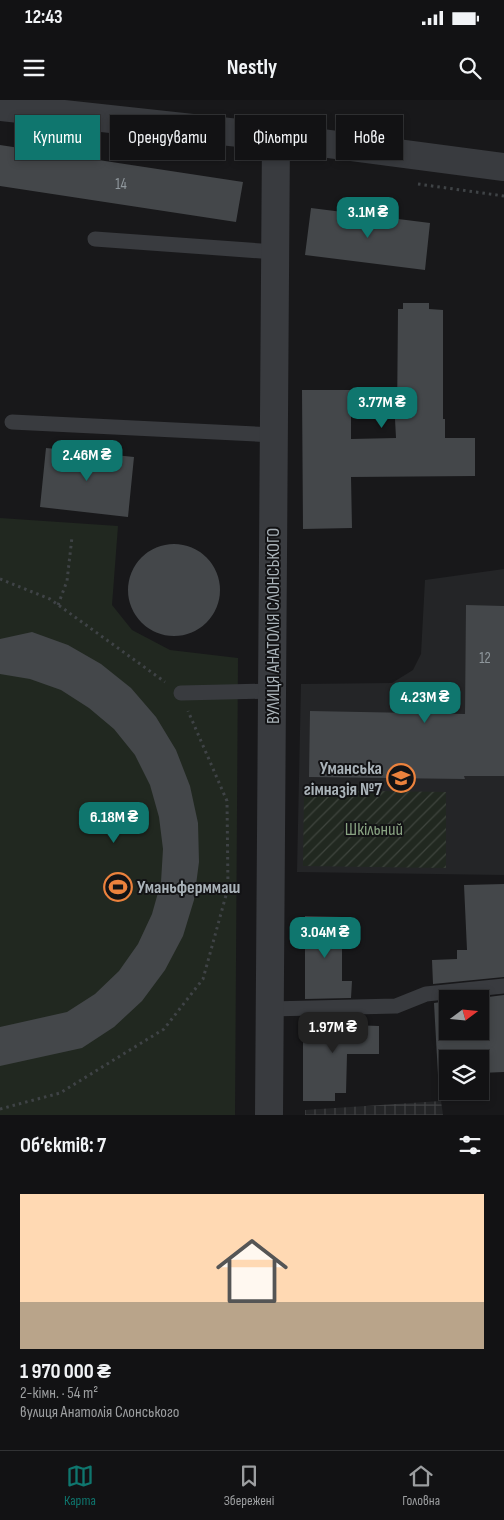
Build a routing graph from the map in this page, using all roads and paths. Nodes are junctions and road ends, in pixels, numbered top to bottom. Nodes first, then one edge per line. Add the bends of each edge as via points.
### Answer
1 (0, 107) edge
2 (235, 133) edge
3 (326, 143) edge
4 (276, 160) edge
5 (504, 166) edge
6 (418, 184) dead end
7 (504, 196) edge
8 (95, 239) dead end
9 (276, 252) junction
10 (12, 422) dead end
11 (274, 435) junction
12 (72, 537) dead end
13 (0, 579) edge
14 (58, 605) junction
15 (272, 691) junction
16 (180, 693) junction
17 (504, 986) edge
18 (270, 1009) junction
19 (0, 1109) edge
20 (269, 1115) edge

1 - 2 street
3 - 5 street
4 - 9 street, ВУЛИЦЯ АНАТОЛІЯ СЛОНСЬКОГО
6 - 7 path
8 - 9 lane
9 - 11 street, ВУЛИЦЯ АНАТОЛІЯ СЛОНСЬКОГО
10 - 11 lane
11 - 15 street, ВУЛИЦЯ АНАТОЛІЯ СЛОНСЬКОГО
12 - 14 path via 68,581
13 - 14 path
14 - 16 path
15 - 16 lane
15 - 18 street, ВУЛИЦЯ АНАТОЛІЯ СЛОНСЬКОГО
16 - 19 path via 227,801 228,888 203,979 164,1029 60,1093
17 - 18 lane via 426,994 396,1006
18 - 20 street, ВУЛИЦЯ АНАТОЛІЯ СЛОНСЬКОГО

